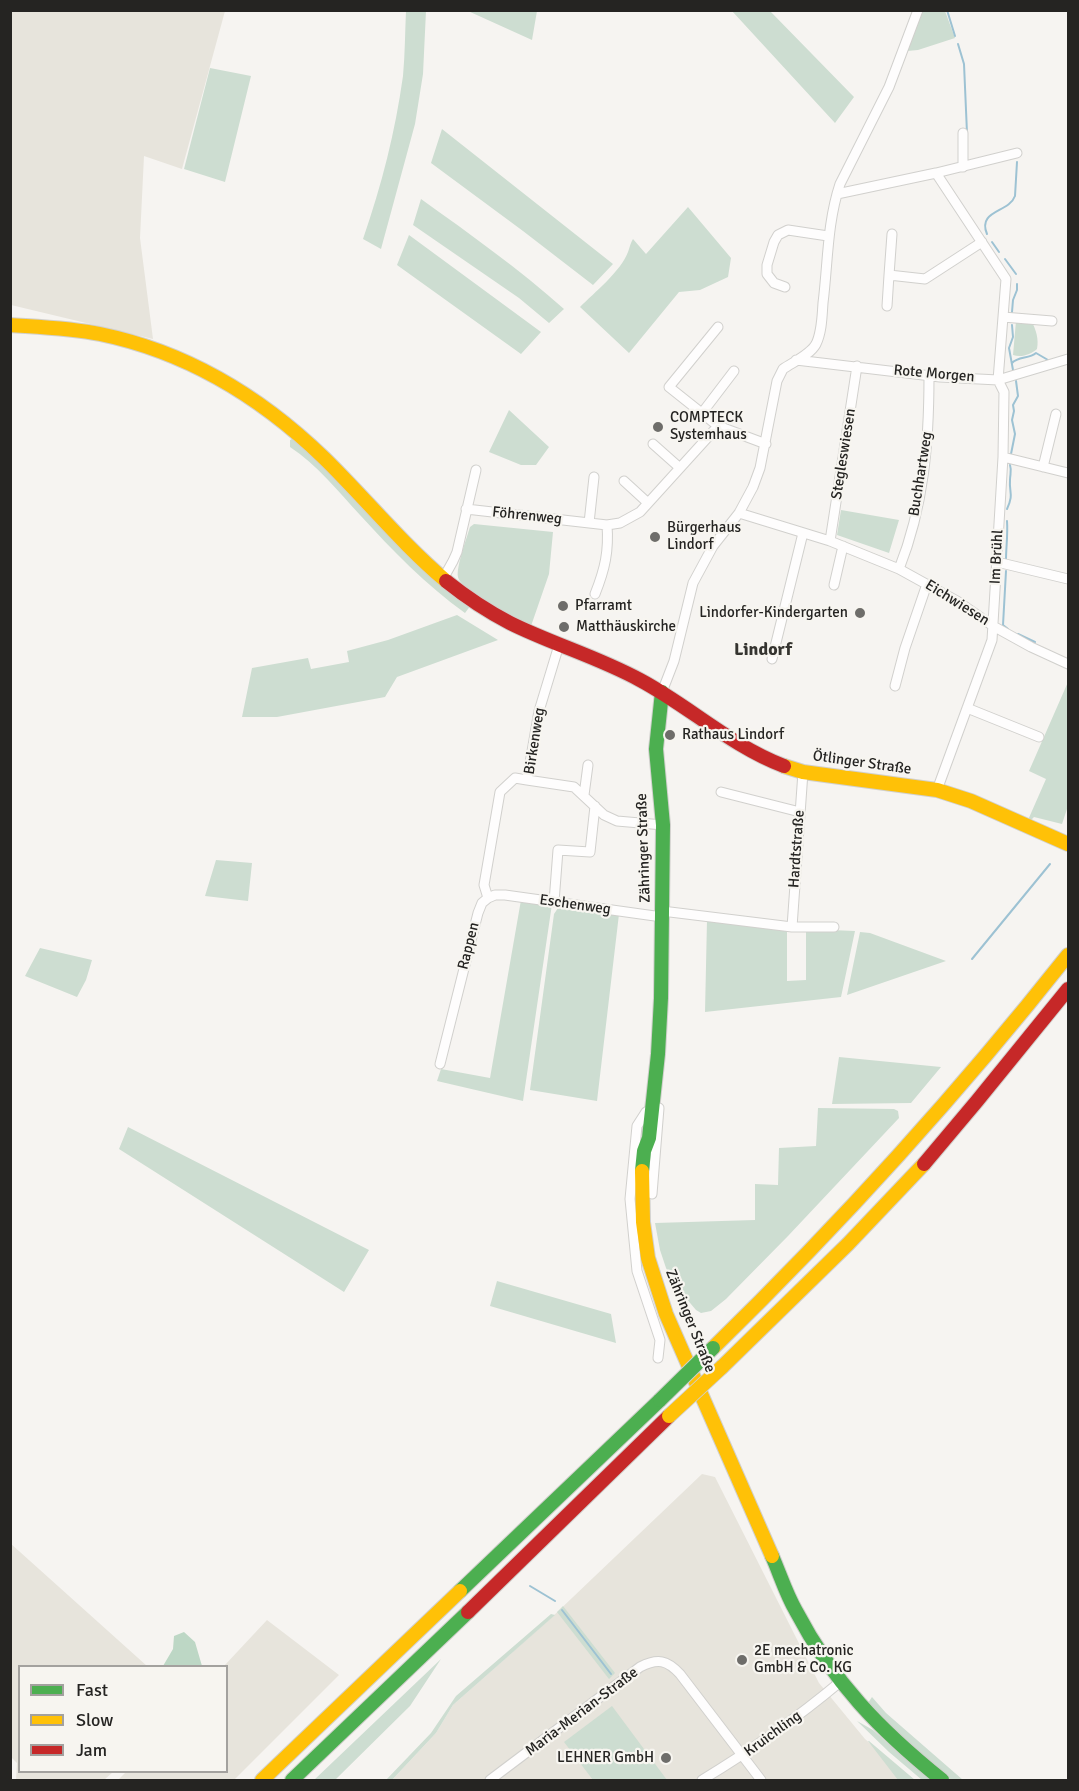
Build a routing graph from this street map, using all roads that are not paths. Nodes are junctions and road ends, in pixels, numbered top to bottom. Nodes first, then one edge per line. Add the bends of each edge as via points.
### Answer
1 (918, 10) edge
2 (963, 133) dead end
3 (1017, 153) dead end
4 (963, 167) junction
5 (936, 173) junction
6 (837, 194) junction
7 (892, 234) dead end
8 (828, 236) junction
9 (982, 242) junction
10 (889, 275) junction
11 (785, 288) dead end
12 (887, 306) dead end
13 (1003, 317) junction
14 (1052, 321) dead end
15 (10, 325) edge
16 (718, 327) dead end
17 (1068, 359) edge
18 (796, 360) junction
19 (857, 366) junction
20 (734, 371) dead end
21 (929, 376) junction
22 (998, 380) junction
23 (702, 413) junction
24 (1056, 414) dead end
25 (718, 426) junction
26 (653, 444) dead end
27 (766, 444) junction
28 (1003, 457) junction
29 (1043, 467) junction
30 (680, 468) junction
31 (476, 470) dead end
32 (1068, 473) edge
33 (594, 477) dead end
34 (624, 481) dead end
35 (648, 503) junction
36 (466, 509) junction
37 (738, 513) junction
38 (589, 523) junction
39 (608, 525) junction
40 (804, 533) junction
41 (830, 541) junction
42 (843, 546) junction
43 (997, 562) junction
44 (899, 569) junction
45 (443, 579) junction
46 (1068, 579) edge
47 (834, 585) dead end
48 (927, 585) junction
49 (595, 594) dead end
50 (993, 626) junction
51 (559, 645) junction
52 (772, 659) dead end
53 (1068, 664) edge
54 (895, 686) dead end
55 (662, 692) junction
56 (967, 708) junction
57 (1039, 737) dead end
58 (588, 765) dead end
59 (803, 772) junction
60 (527, 780) junction
61 (937, 790) junction
62 (721, 792) dead end
63 (584, 795) junction
64 (595, 806) junction
65 (800, 812) junction
66 (663, 825) junction
67 (1068, 844) edge
68 (488, 898) junction
69 (554, 902) junction
70 (662, 914) junction
71 (792, 927) junction
72 (834, 927) dead end
73 (1068, 955) edge
74 (1068, 989) edge
75 (441, 1064) dead end
76 (651, 1109) junction
77 (652, 1194) dead end
78 (658, 1358) dead end
79 (840, 1682) junction
80 (742, 1756) junction
81 (262, 1780) edge
82 (292, 1780) edge
83 (490, 1780) edge
84 (702, 1780) edge
85 (761, 1780) edge
86 (942, 1780) edge

1 - 6 street via 890,87
2 - 4 street
3 - 4 street
4 - 5 street
5 - 6 street
5 - 9 street, Im Brühl
6 - 8 street
7 - 10 street
8 - 11 street via 788,230 778,235 767,274
8 - 18 street via 819,337 812,350
9 - 10 street via 925,279
9 - 13 street, Im Brühl via 1006,279
10 - 12 street
13 - 14 street
13 - 22 street, Im Brühl
15 - 45 main road, Ötlinger Straße via 111,335 160,350 216,375 268,408 305,440
16 - 23 street via 669,387
17 - 22 street, Rote Morgen
18 - 19 street, Rote Morgen
18 - 27 street via 783,369 777,381
19 - 21 street, Rote Morgen
19 - 41 street, Stegleswiesen
20 - 23 street
21 - 22 street, Rote Morgen
21 - 44 street, Buchhartweg via 928,450
22 - 28 street, Im Brühl via 1004,392
23 - 25 street
24 - 29 street
25 - 27 street
25 - 30 street, Föhrenweg
26 - 30 street
27 - 37 street via 753,487
28 - 29 street
28 - 43 street, Im Brühl
29 - 32 street
30 - 35 street, Föhrenweg
31 - 36 street
33 - 38 street
34 - 35 street
35 - 39 street, Föhrenweg via 632,518
36 - 38 street, Föhrenweg
36 - 45 street via 456,552
37 - 40 street, Eichwiesen
37 - 55 street via 713,546 693,583 674,661
38 - 39 street, Föhrenweg
39 - 49 street via 605,568
40 - 41 street, Eichwiesen
40 - 52 street
41 - 42 street, Eichwiesen
42 - 44 street, Eichwiesen
42 - 47 street
43 - 46 street
43 - 50 street, Im Brühl
44 - 48 street, Eichwiesen
45 - 51 main road, Ötlinger Straße via 481,606
48 - 50 street, Eichwiesen
48 - 54 street
50 - 53 street, Eichwiesen
50 - 56 street, Im Brühl via 992,640
51 - 55 main road, Ötlinger Straße
51 - 60 street, Birkenweg via 539,711
55 - 59 main road, Ötlinger Straße via 766,759
55 - 66 main road, Zähringer Straße via 656,749
56 - 57 street
56 - 61 street, Im Brühl
58 - 63 street
59 - 61 main road, Ötlinger Straße
59 - 65 street, Hardtstraße
60 - 63 street, Birkenweg via 574,787
60 - 68 street, Rappen via 515,778 500,792 484,885
61 - 67 main road, Ötlinger Straße
62 - 65 street
63 - 64 street, Birkenweg
64 - 66 street, Birkenweg via 617,821
64 - 69 street via 590,852 558,850
65 - 71 street, Hardtstraße
66 - 70 main road, Zähringer Straße
68 - 69 street, Eschenweg via 505,895
68 - 75 street, Rappen via 482,903 475,923
69 - 70 street, Eschenweg
70 - 71 street
70 - 76 main road, Zähringer Straße via 659,1028
71 - 72 street
73 - 81 main road, bridge via 918,1135 802,1259
74 - 82 main road, bridge via 980,1099 855,1236
76 - 77 street via 659,1108
76 - 78 street via 637,1126 630,1199 638,1271 660,1340
76 - 79 main road, Zähringer Straße via 642,1199 648,1258 658,1290 795,1610
79 - 80 street, Kruichling
79 - 86 main road, Zähringer Straße via 882,1728
80 - 83 street, Maria-Merian-Straße via 671,1664 650,1662
80 - 84 street, Kruichling
80 - 85 street, Maria-Merian-Straße

